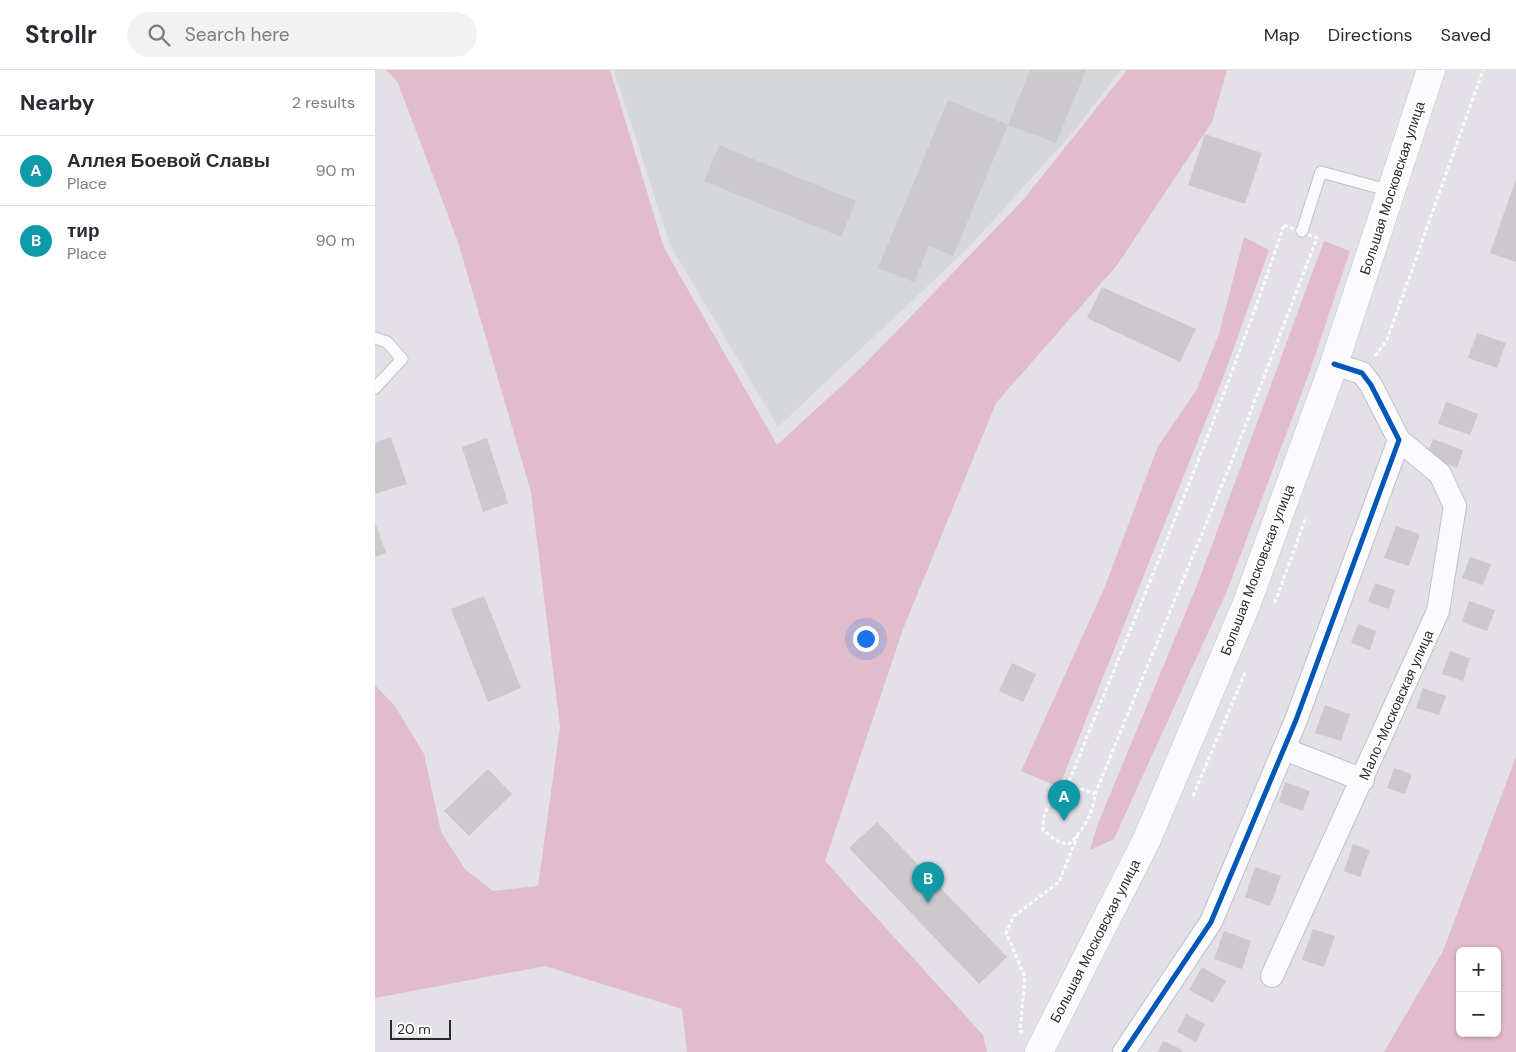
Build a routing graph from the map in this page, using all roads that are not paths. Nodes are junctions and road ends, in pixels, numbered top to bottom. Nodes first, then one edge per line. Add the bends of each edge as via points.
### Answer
1 (1431, 70) edge
2 (1391, 191) junction
3 (1302, 231) road end
4 (375, 338) edge
5 (1334, 364) junction
6 (375, 388) edge
7 (1399, 440) junction
8 (1284, 749) junction
9 (1363, 780) junction
10 (1272, 976) dead end
11 (1042, 1048) edge
12 (1124, 1052) edge

1 - 2 main road, Большая Московская улица
2 - 3 lane via 1321,172
2 - 5 main road, Большая Московская улица
4 - 6 lane via 387,342 402,359
5 - 7 street via 1363,373
5 - 11 main road, Большая Московская улица via 1247,603 1158,812
7 - 8 street
7 - 9 street, Мало-Московская улица via 1440,474 1455,506 1438,611
8 - 9 street
8 - 12 street via 1211,922
9 - 10 street, Мало-Московская улица

